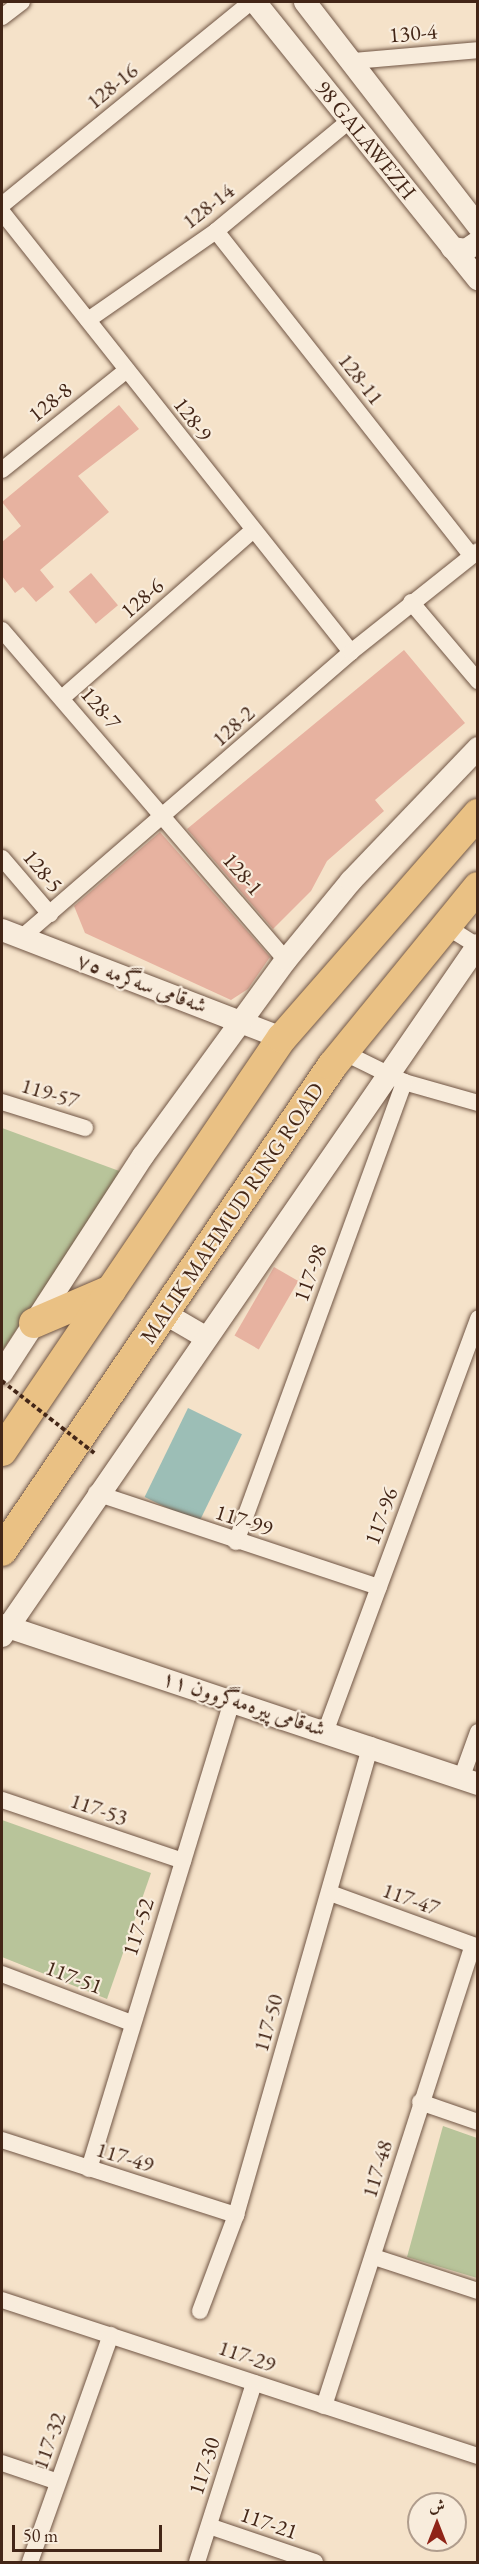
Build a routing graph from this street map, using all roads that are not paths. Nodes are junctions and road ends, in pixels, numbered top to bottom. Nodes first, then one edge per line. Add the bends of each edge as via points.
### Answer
1 (22, 2) edge
2 (250, 2) edge
3 (255, 2) edge
4 (305, 2) edge
5 (2, 18) edge
6 (477, 50) edge
7 (353, 61) junction
8 (350, 120) junction
9 (2, 205) edge
10 (2, 212) edge
11 (473, 214) edge
12 (216, 231) junction
13 (477, 242) edge
14 (452, 248) junction
15 (477, 279) edge
16 (88, 320) junction
17 (127, 369) junction
18 (2, 470) edge
19 (251, 532) junction
20 (474, 553) edge
21 (411, 603) junction
22 (2, 630) edge
23 (351, 652) junction
24 (477, 681) edge
25 (62, 698) junction
26 (477, 748) edge
27 (477, 814) edge
28 (165, 817) junction
29 (2, 858) edge
30 (477, 887) edge
31 (50, 914) junction
32 (444, 925) junction
33 (11, 934) edge
34 (477, 945) edge
35 (286, 960) junction
36 (243, 1020) junction
37 (282, 1038) junction
38 (343, 1052) junction
39 (394, 1078) junction
40 (2, 1102) edge
41 (477, 1103) edge
42 (85, 1128) dead end
43 (111, 1290) junction
44 (164, 1313) junction
45 (477, 1318) edge
46 (34, 1323) junction
47 (205, 1337) junction
48 (2, 1373) edge
49 (2, 1451) edge
50 (96, 1493) junction
51 (236, 1542) junction
52 (2, 1551) edge
53 (379, 1587) junction
54 (4, 1629) edge
55 (233, 1698) junction
56 (326, 1730) junction
57 (477, 1732) edge
58 (371, 1745) junction
59 (469, 1782) edge
60 (2, 1800) edge
61 (183, 1861) junction
62 (330, 1893) junction
63 (475, 1947) edge
64 (2, 1974) edge
65 (132, 2023) junction
66 (420, 2102) junction
67 (477, 2122) edge
68 (2, 2140) edge
69 (89, 2169) junction
70 (236, 2215) junction
71 (374, 2257) junction
72 (477, 2291) edge
73 (2, 2300) edge
74 (200, 2311) dead end
75 (111, 2335) junction
76 (254, 2383) junction
77 (324, 2406) junction
78 (477, 2456) edge
79 (2, 2463) edge
80 (58, 2482) junction
81 (209, 2526) junction
82 (30, 2562) edge
83 (197, 2562) edge
84 (315, 2562) edge

1 - 5 street
2 - 9 street, 128-16
3 - 8 main road, 98 GALAWEZH
4 - 7 main road, 98 GALAWEZH
6 - 7 street, 130-4
7 - 11 main road, 98 GALAWEZH
8 - 12 street, 128-14
8 - 14 main road, 98 GALAWEZH
10 - 16 street, 128-9
12 - 16 street, 128-14
12 - 20 street, 128-11
13 - 14 main road via 466,250
14 - 15 main road, 98 GALAWEZH
16 - 17 street, 128-9
17 - 18 street, 128-8
17 - 19 street, 128-9
19 - 23 street, 128-9
19 - 25 street, 128-6
20 - 21 street, 128-2
21 - 23 street, 128-2
21 - 24 street
22 - 25 street, 128-7
23 - 28 street, 128-2
25 - 28 street, 128-7
26 - 35 main road via 351,881
27 - 37 highway
28 - 31 street, 128-2
28 - 35 street, 128-1
29 - 31 street, 128-5
30 - 32 highway, MALIK MAHMUD RING ROAD
31 - 33 street, 128-2
32 - 34 street
32 - 38 highway, MALIK MAHMUD RING ROAD
33 - 36 main road, شەقامی سەگرمە ٧٥
34 - 39 main road
35 - 36 main road
36 - 37 main road, شەقامی سەگرمە ٧٥
36 - 46 main road via 143,1156
37 - 43 highway
38 - 39 street
38 - 44 highway, MALIK MAHMUD RING ROAD
39 - 41 street
39 - 47 main road
39 - 51 street, 117-98
40 - 42 street, 119-57
43 - 46 highway
43 - 49 highway
44 - 47 main road
44 - 52 highway, MALIK MAHMUD RING ROAD
45 - 53 street, 117-96
46 - 48 main road
47 - 50 main road
50 - 51 street, 117-99
50 - 54 main road
51 - 53 street, 117-99
53 - 56 street, 117-96
54 - 55 main road, شەقامی پیرەمەگروون ١١
55 - 56 main road, شەقامی پیرەمەگروون ١١
55 - 61 street, 117-52
56 - 58 main road, شەقامی پیرەمەگروون ١١
57 - 59 street
58 - 59 main road, شەقامی پیرەمەگروون ١١
58 - 62 street, 117-50
60 - 61 street, 117-53
61 - 65 street, 117-52
62 - 63 street, 117-47
62 - 70 street, 117-50
63 - 66 street, 117-48
64 - 65 street, 117-51
65 - 69 street, 117-52
66 - 67 street
66 - 71 street, 117-48
68 - 69 street, 117-49
69 - 70 street, 117-49
70 - 74 street, 117-50
71 - 72 street
71 - 77 street, 117-48
73 - 75 street, 117-29
75 - 76 street, 117-29
75 - 80 street, 117-32
76 - 77 street, 117-29
76 - 81 street, 117-30
77 - 78 street, 117-29
79 - 80 street
80 - 82 street, 117-32
81 - 83 street, 117-30
81 - 84 street, 117-21

